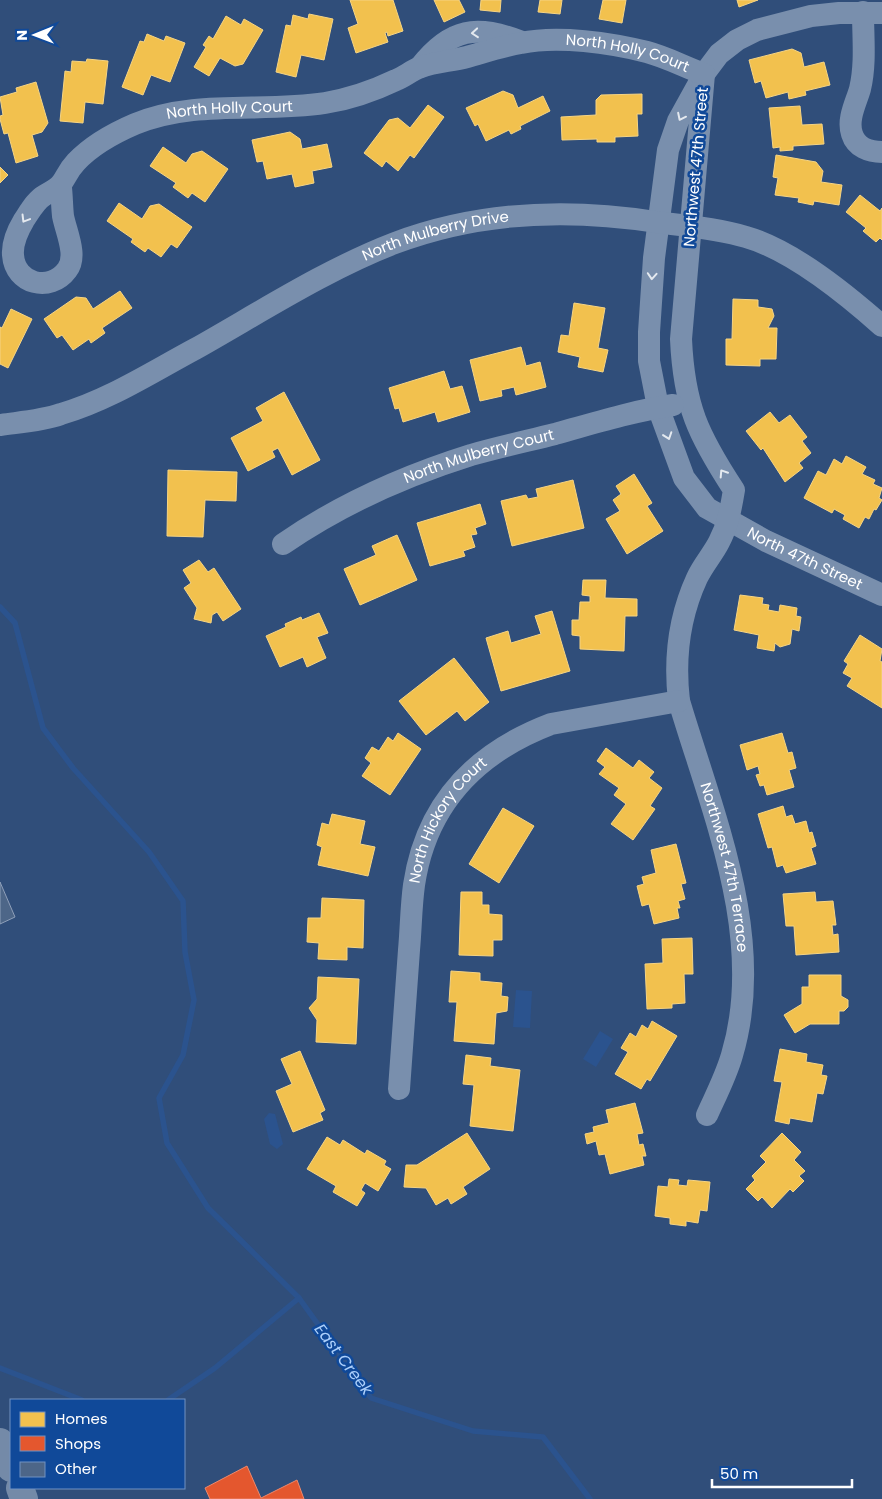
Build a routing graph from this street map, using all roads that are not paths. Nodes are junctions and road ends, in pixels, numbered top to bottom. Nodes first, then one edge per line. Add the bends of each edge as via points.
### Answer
1 (872, 13) edge
2 (704, 74) junction
3 (882, 152) edge
4 (61, 188) dead end
5 (658, 222) junction
6 (692, 226) junction
7 (882, 326) edge
8 (689, 403) junction
9 (658, 407) junction
10 (0, 425) edge
11 (729, 518) junction
12 (283, 544) dead end
13 (882, 595) edge
14 (683, 619) joint
15 (679, 701) junction
16 (399, 1090) dead end
17 (707, 1115) dead end
18 (0, 1442) edge
19 (10, 1466) edge

1 - 2 street, North Holly Court via 810,16 757,30 719,54
1 - 3 street, North Holly Court via 860,88 851,117 852,134 860,146 871,152
2 - 4 street, North Holly Court via 649,52 614,45 522,42 420,67 372,92 342,100 312,105 181,110 136,124 92,149 75,164
2 -> 5 street, Northwest 47th Street via 678,122 668,150
2 - 6 street, Northwest 47th Street
5 - 6 street, North Mulberry Drive
5 -> 9 street, Northwest 47th Street via 649,305 649,362
5 - 10 street, North Mulberry Drive via 595,214 538,213 473,221 421,234 343,267 104,397 60,415
6 - 7 street, North Mulberry Drive via 749,238 774,250 823,279
6 - 8 street, Northwest 47th Street via 681,339 682,372
8 - 9 street, North Mulberry Court
11 -> 8 street, Northwest 47th Street via 734,490 696,428
9 -> 11 street, Northwest 47th Street via 684,478 707,508
9 - 12 street, North Mulberry Court via 432,468 357,499
11 - 13 street, North 47th Street via 766,541
11 - 14 street, Northwest 47th Street via 698,577
14 - 15 street, Northwest 47th Terrace via 677,644
15 - 16 street, North Hickory Court via 550,724 492,754 458,784 445,801 423,846 414,885
15 - 17 street, Northwest 47th Terrace via 725,852 741,933 739,1022 733,1053
18 - 19 main road

